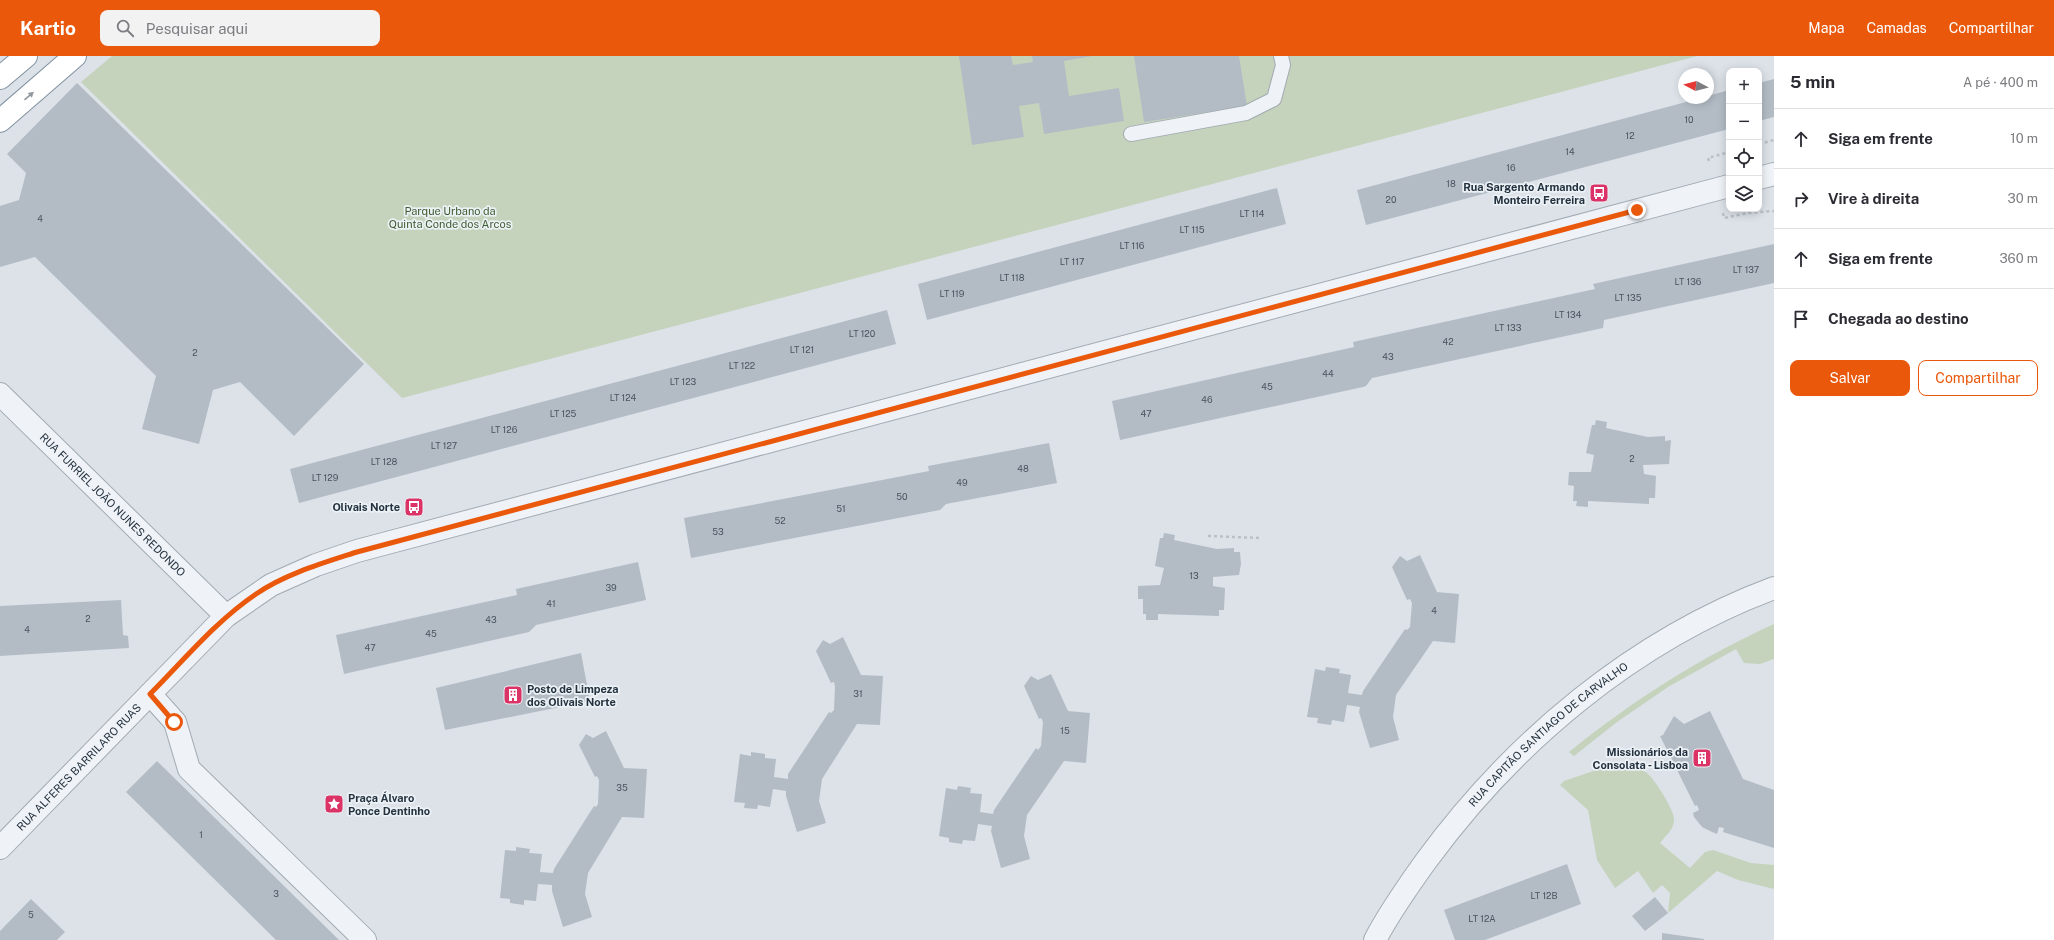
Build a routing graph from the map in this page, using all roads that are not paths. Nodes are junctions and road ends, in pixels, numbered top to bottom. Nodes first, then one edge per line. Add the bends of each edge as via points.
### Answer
1 (26, 56) edge
2 (75, 56) edge
3 (1281, 56) edge
4 (0, 78) edge
5 (0, 121) edge
6 (1131, 134) dead end
7 (1774, 174) edge
8 (1762, 177) edge
9 (1726, 187) edge
10 (1, 398) edge
11 (1774, 588) edge
12 (226, 616) junction
13 (150, 694) junction
14 (0, 848) edge
15 (365, 940) edge
16 (1375, 940) edge

1 - 4 highway
5 -> 2 highway
3 - 6 lane via 1283,65 1274,99 1246,113
7 - 8 street
9 - 12 street via 357,552 316,565 271,585
10 - 12 street, RUA FURRIEL JOÃO NUNES REDONDO
11 - 16 street, RUA CAPITÃO SANTIAGO DE CARVALHO via 1720,612 1642,656 1598,686 1556,720 1479,795 1444,836 1413,879
12 - 13 street, RUA ALFERES BARRILARO RUAS
13 - 14 street, RUA ALFERES BARRILARO RUAS
13 - 15 street via 174,722 189,768

